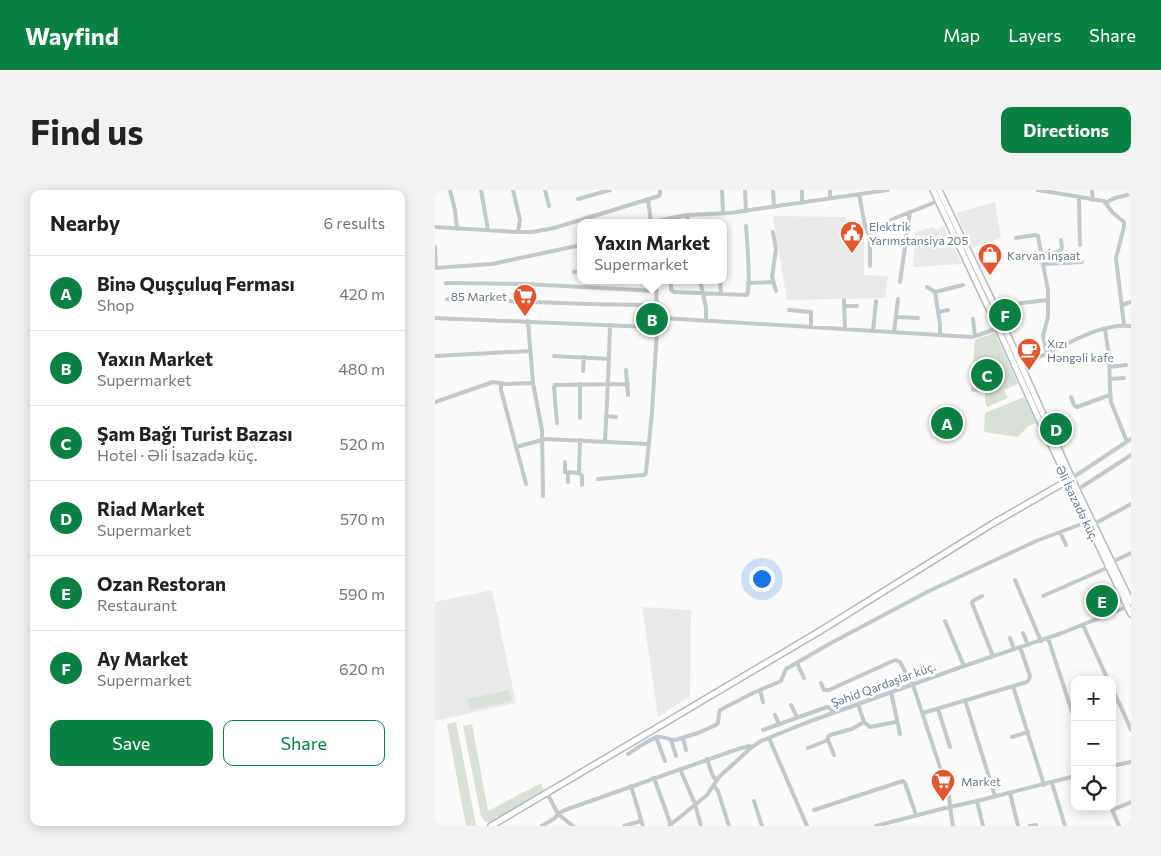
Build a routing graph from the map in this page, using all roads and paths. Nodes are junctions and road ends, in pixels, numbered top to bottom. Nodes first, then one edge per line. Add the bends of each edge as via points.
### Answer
1 (450, 190) edge
2 (481, 190) edge
3 (513, 190) edge
4 (545, 190) edge
5 (610, 190) edge
6 (660, 190) edge
7 (723, 190) edge
8 (745, 190) edge
9 (773, 190) edge
10 (802, 190) edge
11 (830, 190) edge
12 (888, 190) edge
13 (1038, 190) edge
14 (1092, 190) edge
15 (939, 191) edge
16 (859, 194) junction
17 (1131, 194) edge
18 (830, 198) junction
19 (1079, 198) junction
20 (578, 199) dead end
21 (648, 199) junction
22 (941, 199) junction
23 (1093, 200) junction
24 (802, 203) junction
25 (1105, 203) junction
26 (549, 206) dead end
27 (774, 207) junction
28 (746, 211) junction
29 (911, 212) junction
30 (723, 214) junction
31 (687, 215) junction
32 (583, 219) edge
33 (651, 219) edge
34 (666, 219) edge
35 (688, 219) edge
36 (577, 221) edge
37 (1125, 223) junction
38 (1131, 224) edge
39 (746, 226) dead end
40 (435, 227) edge
41 (457, 229) junction
42 (488, 230) junction
43 (518, 232) junction
44 (773, 232) dead end
45 (868, 232) junction
46 (1016, 238) dead end
47 (1061, 240) dead end
48 (1080, 245) dead end
49 (577, 246) edge
50 (435, 247) edge
51 (1042, 254) junction
52 (1082, 262) dead end
53 (1044, 264) junction
54 (870, 266) dead end
55 (436, 268) edge
56 (574, 272) dead end
57 (577, 272) edge
58 (773, 282) junction
59 (899, 282) dead end
60 (446, 283) dead end
61 (748, 283) junction
62 (656, 284) edge
63 (671, 284) edge
64 (702, 284) edge
65 (720, 284) edge
66 (963, 285) dead end
67 (927, 287) dead end
68 (657, 291) junction
69 (776, 291) dead end
70 (935, 292) junction
71 (703, 293) junction
72 (721, 294) junction
73 (447, 299) dead end
74 (898, 299) dead end
75 (844, 300) dead end
76 (1048, 300) junction
77 (876, 301) dead end
78 (1131, 302) edge
79 (657, 304) junction
80 (1122, 305) junction
81 (844, 306) junction
82 (857, 306) dead end
83 (995, 307) junction
84 (789, 310) dead end
85 (948, 310) dead end
86 (938, 312) junction
87 (896, 317) junction
88 (435, 318) edge
89 (918, 318) dead end
90 (659, 319) junction
91 (973, 319) dead end
92 (528, 321) junction
93 (707, 321) junction
94 (610, 325) junction
95 (1124, 325) junction
96 (655, 326) junction
97 (1131, 326) edge
98 (811, 327) junction
99 (1001, 327) junction
100 (845, 329) junction
101 (1105, 329) junction
102 (873, 331) junction
103 (894, 332) junction
104 (940, 335) junction
105 (975, 336) junction
106 (530, 351) junction
107 (1047, 354) junction
108 (435, 356) edge
109 (555, 356) dead end
110 (584, 357) junction
111 (609, 359) junction
112 (1020, 364) junction
113 (1126, 366) dead end
114 (1110, 367) junction
115 (626, 370) dead end
116 (583, 371) dead end
117 (1124, 378) dead end
118 (1110, 380) junction
119 (501, 383) junction
120 (533, 383) junction
121 (580, 384) junction
122 (608, 384) junction
123 (628, 384) junction
124 (628, 395) dead end
125 (1110, 395) junction
126 (1071, 397) dead end
127 (435, 402) edge
128 (606, 416) junction
129 (616, 417) dead end
130 (580, 418) dead end
131 (557, 423) dead end
132 (543, 439) junction
133 (581, 440) junction
134 (1129, 441) edge
135 (605, 442) junction
136 (649, 444) junction
137 (516, 447) junction
138 (1131, 455) edge
139 (565, 462) dead end
140 (568, 473) junction
141 (579, 473) junction
142 (598, 479) dead end
143 (1070, 480) junction
144 (568, 482) dead end
145 (526, 484) dead end
146 (582, 485) dead end
147 (1075, 491) junction
148 (543, 496) dead end
149 (1131, 504) edge
150 (1087, 522) junction
151 (1094, 524) junction
152 (1060, 532) junction
153 (1066, 545) dead end
154 (1131, 553) edge
155 (1111, 564) junction
156 (1015, 580) dead end
157 (982, 596) dead end
158 (1043, 596) dead end
159 (1129, 601) edge
160 (1131, 614) edge
161 (945, 621) dead end
162 (1083, 625) junction
163 (1023, 633) dead end
164 (1010, 638) dead end
165 (1048, 638) junction
166 (1041, 641) junction
167 (1028, 645) junction
168 (1020, 647) junction
169 (1015, 649) junction
170 (993, 656) junction
171 (797, 663) junction
172 (964, 666) junction
173 (1106, 676) edge
174 (804, 678) dead end
175 (821, 683) dead end
176 (912, 685) junction
177 (1013, 686) junction
178 (760, 690) junction
179 (891, 692) junction
180 (1116, 697) edge
181 (965, 700) junction
182 (1071, 701) edge
183 (763, 702) dead end
184 (858, 704) junction
185 (791, 705) dead end
186 (938, 709) junction
187 (833, 713) junction
188 (923, 713) junction
189 (775, 715) dead end
190 (797, 718) junction
191 (864, 722) junction
192 (896, 722) junction
193 (779, 724) junction
194 (763, 730) dead end
195 (1131, 730) edge
196 (1028, 732) junction
197 (900, 734) dead end
198 (657, 737) junction
199 (1012, 737) dead end
200 (683, 738) junction
201 (769, 738) junction
202 (671, 740) junction
203 (828, 740) junction
204 (752, 747) junction
205 (950, 747) dead end
206 (808, 748) dead end
207 (686, 750) dead end
208 (628, 754) dead end
209 (834, 755) dead end
210 (676, 756) dead end
211 (707, 759) junction
212 (665, 761) dead end
213 (1131, 762) edge
214 (1116, 765) edge
215 (680, 769) junction
216 (1071, 777) edge
217 (654, 778) junction
218 (715, 783) junction
219 (1051, 783) junction
220 (1044, 785) junction
221 (631, 786) junction
222 (1010, 793) junction
223 (547, 794) junction
224 (995, 796) junction
225 (753, 801) dead end
226 (977, 801) junction
227 (1131, 802) edge
228 (695, 804) junction
229 (951, 807) junction
230 (1116, 807) edge
231 (814, 810) dead end
232 (1112, 811) edge
233 (558, 814) junction
234 (916, 815) junction
235 (641, 821) junction
236 (1036, 824) dead end
237 (670, 825) edge
238 (491, 826) edge
239 (543, 826) edge
240 (573, 826) edge
241 (624, 826) edge
242 (643, 826) edge
243 (701, 826) edge
244 (729, 826) edge
245 (762, 826) edge
246 (807, 826) edge
247 (876, 826) edge
248 (953, 826) edge
249 (983, 826) edge
250 (1018, 826) edge
251 (1030, 826) edge
252 (1065, 826) edge
253 (1119, 826) edge

1 - 41 street
2 - 42 street
3 - 43 street
4 - 26 street
5 - 20 street
6 - 21 street via 659,196
7 - 30 street
8 - 28 street
9 - 27 street
10 - 24 street
11 - 18 street
12 - 16 street
13 - 19 street
14 - 23 street
15 - 22 main road
16 - 18 street
16 - 45 street
17 - 25 street
18 - 24 street
19 - 23 street
19 - 48 street
21 - 32 street
21 - 33 street
22 - 29 street
22 - 83 main road, Əli İsazadə küç.
22 - 99 main road, Əli İsazadə küç.
23 - 25 street
24 - 27 street
25 - 37 street
27 - 28 street
28 - 30 street
29 - 45 street
29 - 59 street
30 - 31 street
31 - 34 street
31 - 35 street
36 - 43 street via 554,228
37 - 38 street
37 - 80 street via 1116,258
39 - 61 street
40 - 41 street
41 - 42 street
42 - 43 street
44 - 58 street
45 - 54 street
46 - 51 street via 1037,235
47 - 51 street via 1059,252
49 - 55 street via 492,264
50 - 55 street
51 - 53 street
52 - 53 street
53 - 76 street
56 - 57 street
58 - 61 street
58 - 69 street
60 - 68 street
61 - 72 street via 747,294
62 - 68 street
63 - 71 street via 672,291
64 - 71 street
65 - 72 street
66 - 70 street
67 - 70 street
68 - 79 street
70 - 86 street
71 - 72 street
71 - 93 street
73 - 79 street
74 - 87 street
75 - 81 street
76 - 83 street
76 - 107 street via 1043,336
77 - 102 street
78 - 80 street
79 - 90 street
80 - 95 street
81 - 82 street
81 - 100 street
83 - 99 main road, Əli İsazadə küç.
84 - 98 street via 811,312
85 - 86 street
86 - 104 street
87 - 89 street
87 - 103 street
88 - 92 street
90 - 93 street
90 - 96 street
91 - 105 street
92 - 94 street
92 - 106 street
93 - 98 street
94 - 96 street
94 - 111 street
95 - 97 street
95 - 101 street
96 - 136 street
98 - 100 street
99 - 105 street
99 - 112 main road, Əli İsazadə küç.
99 - 143 main road, Əli İsazadə küç.
100 - 102 street
101 - 107 street
101 - 114 street
102 - 103 street
103 - 104 street
104 - 105 street
106 - 108 street
106 - 120 street
107 - 112 street
109 - 110 street
110 - 111 street
110 - 116 street
111 - 122 street
112 - 143 main road, Əli İsazadə küç.
113 - 114 street
114 - 118 street
115 - 123 street
117 - 118 street
118 - 125 street
119 - 120 street
119 - 127 street via 493,382
119 - 137 street
120 - 132 street
121 - 122 street
121 - 130 street
121 - 131 street via 555,385
122 - 123 street
122 - 128 street
123 - 124 street
125 - 126 street via 1077,407
125 - 134 street
128 - 129 street
128 - 135 street
132 - 133 street
132 - 137 street
132 - 148 street
133 - 135 street
133 - 141 street
134 - 143 street
135 - 136 street
136 - 142 street via 645,474
137 - 145 street
138 - 147 street
139 - 140 street via 565,472
140 - 141 street
140 - 144 street
141 - 146 street
143 - 147 main road, Əli İsazadə küç.
143 - 223 main road
147 - 150 main road, Əli İsazadə küç.
147 - 151 main road, Əli İsazadə küç.
149 - 151 street
150 - 152 street
150 - 155 main road, Əli İsazadə küç.
151 - 155 main road, Əli İsazadə küç.
152 - 153 street
152 - 171 street via 929,591
154 - 155 street
155 - 158 street
155 - 159 main road, Əli İsazadə küç.
156 - 166 street
157 - 170 street via 973,603
159 - 160 main road, Əli İsazadə küç.
159 - 162 street, Şəhid Qardaşlar küç.
161 - 172 street
162 - 165 street, Şəhid Qardaşlar küç.
162 - 173 street
163 - 167 street
164 - 169 street
165 - 166 street, Şəhid Qardaşlar küç.
165 - 182 street
166 - 167 street, Şəhid Qardaşlar küç.
167 - 168 street, Şəhid Qardaşlar küç.
168 - 169 street, Şəhid Qardaşlar küç.
168 - 177 street via 1030,678
169 - 170 street, Şəhid Qardaşlar küç.
170 - 172 street, Şəhid Qardaşlar küç.
171 - 174 street
171 - 178 street via 786,669 781,681
172 - 176 street, Şəhid Qardaşlar küç.
175 - 176 street via 824,690 829,690 898,660
176 - 179 street, Şəhid Qardaşlar küç.
176 - 188 street
177 - 181 street
177 - 196 street
178 - 183 street
178 - 200 street via 720,710 718,724
179 - 184 street, Şəhid Qardaşlar küç.
179 - 192 street
180 - 195 street
181 - 186 street
181 - 224 street
184 - 187 street, Şəhid Qardaşlar küç.
184 - 191 street
185 - 190 street
186 - 188 street
186 - 205 street
187 - 190 street via 827,707
187 - 201 street, Şəhid Qardaşlar küç.
188 - 229 street
189 - 193 street
190 - 193 street
191 - 192 street via 870,727
191 - 203 street via 830,735
192 - 197 street
193 - 194 street
196 - 199 street
196 - 220 street
198 - 202 street
198 - 208 street
198 - 212 street
200 - 202 street
200 - 207 street
201 - 204 street, Şəhid Qardaşlar küç.
201 - 246 street
202 - 210 street
203 - 206 street
203 - 209 street
204 - 211 street
204 - 218 street, Şəhid Qardaşlar küç.
211 - 215 street
211 - 218 street
213 - 214 street
215 - 217 street
215 - 228 street
216 - 219 street
217 - 221 street
217 - 237 street
218 - 228 street, Şəhid Qardaşlar küç.
218 - 244 street
219 - 220 street
219 - 252 street
220 - 222 street
221 - 233 street
221 - 235 street
222 - 224 street
222 - 250 street
223 - 233 street
223 - 238 main road
224 - 226 street
225 - 245 street
226 - 229 street
226 - 249 street
227 - 230 street
228 - 237 street, Şəhid Qardaşlar küç.
228 - 243 street
229 - 234 street
229 - 248 street
231 - 234 street via 903,781
232 - 253 street
233 - 239 street
233 - 240 street
234 - 247 street
235 - 241 street
235 - 242 street
236 - 251 street

